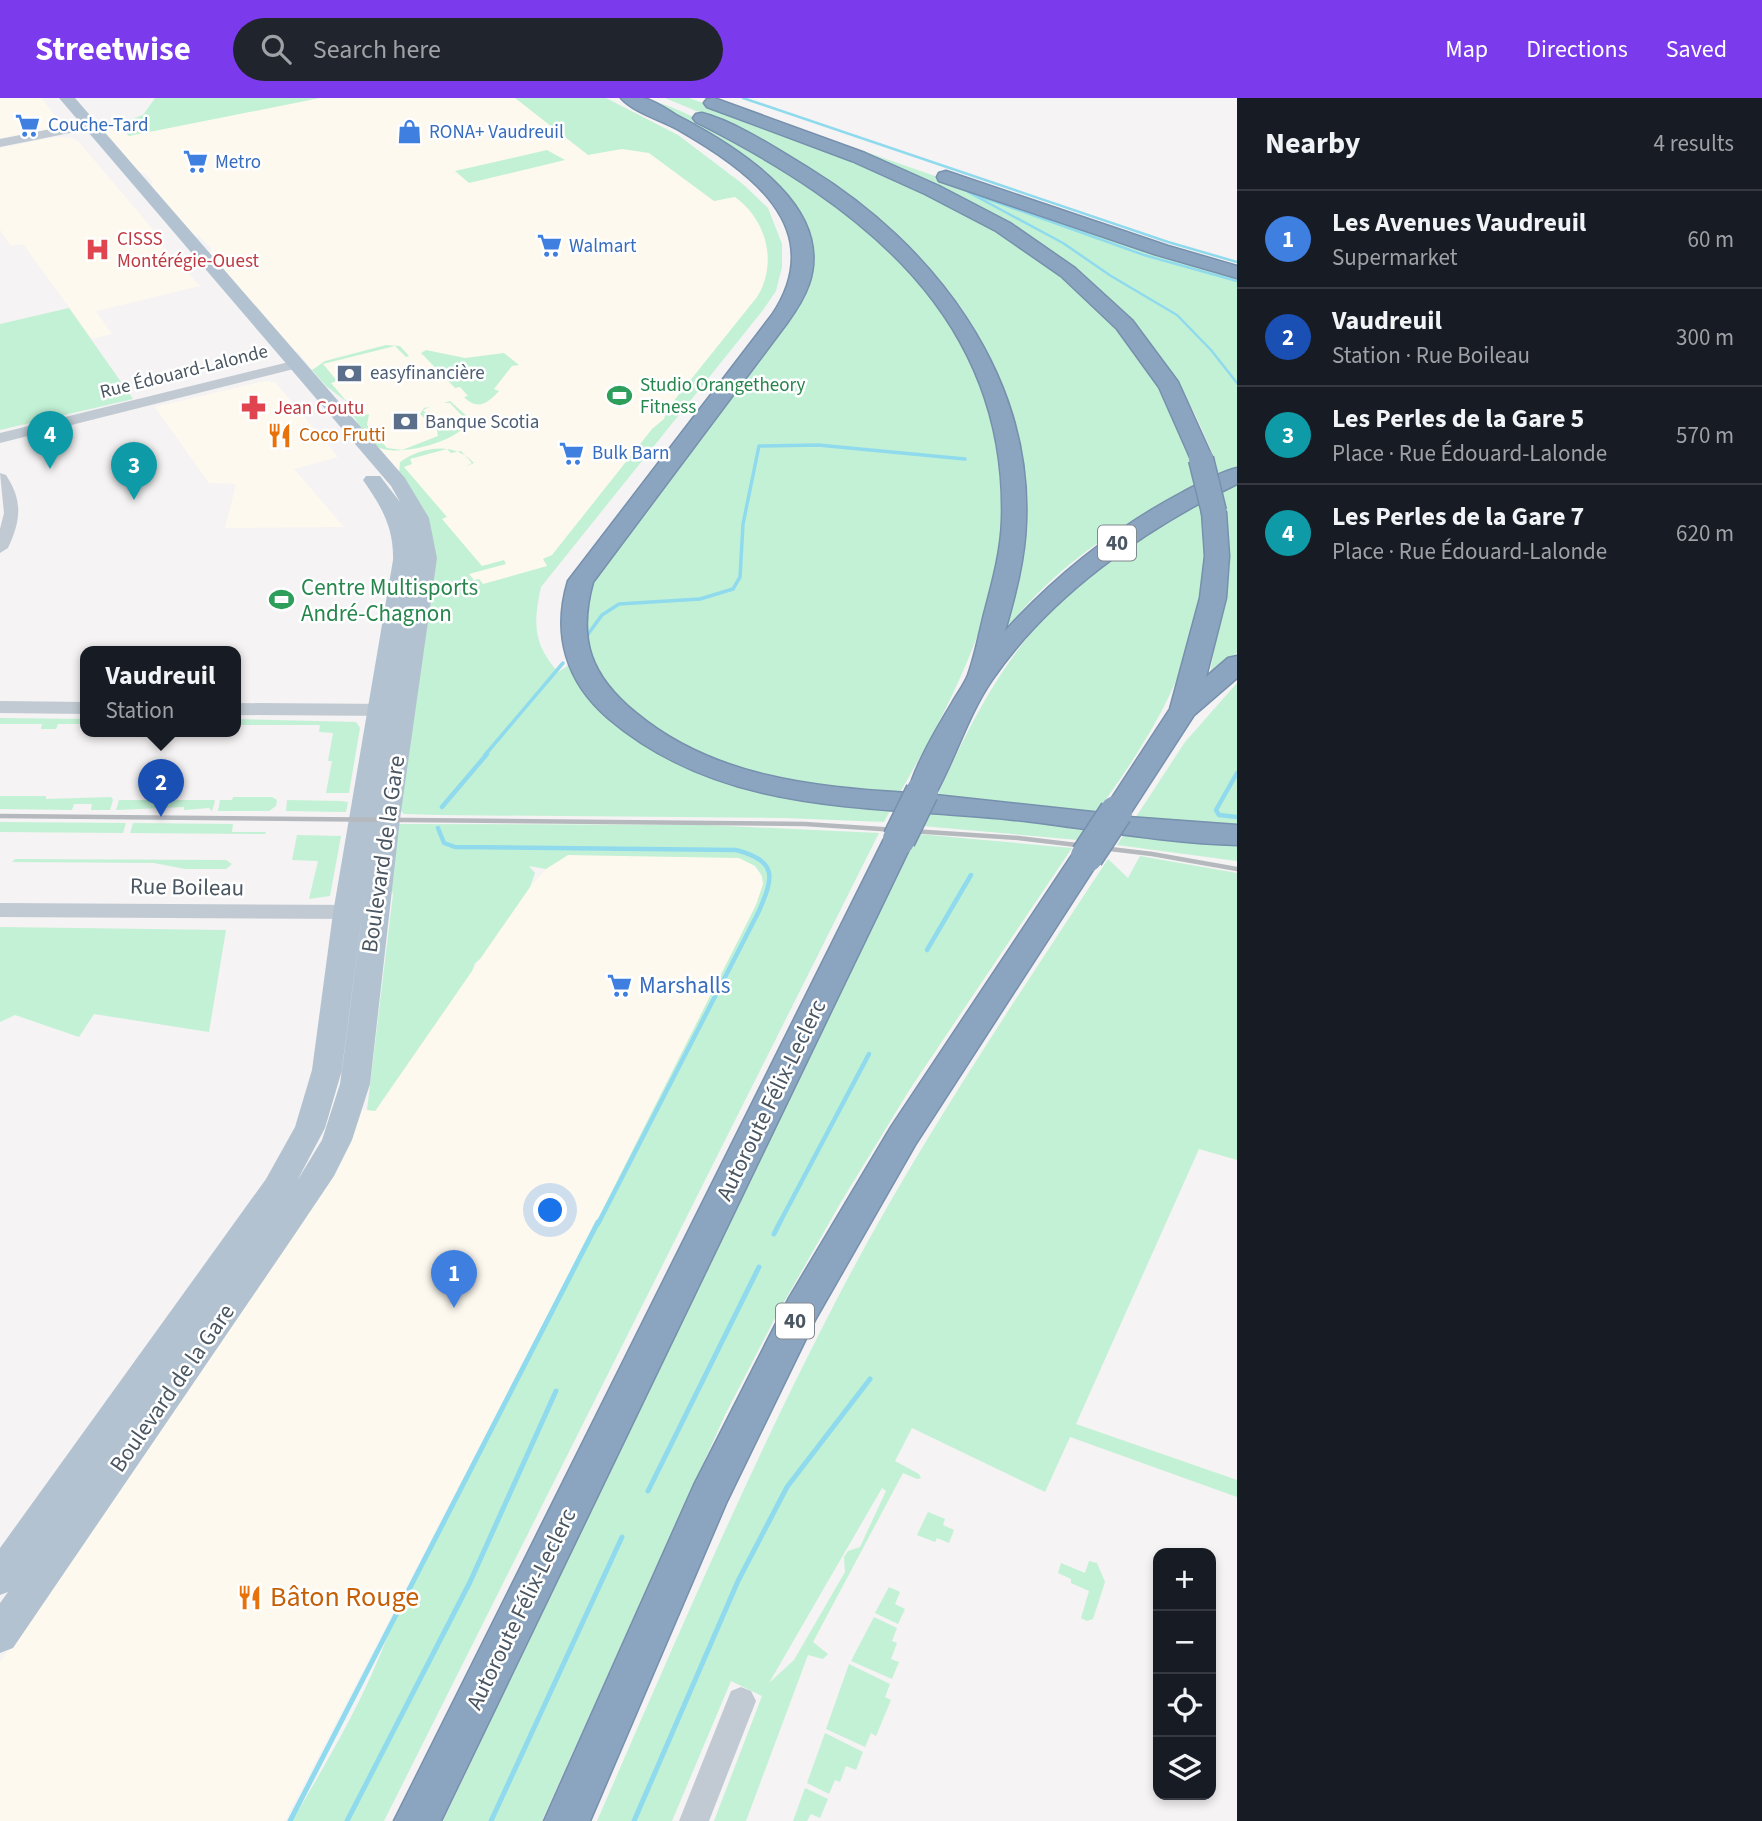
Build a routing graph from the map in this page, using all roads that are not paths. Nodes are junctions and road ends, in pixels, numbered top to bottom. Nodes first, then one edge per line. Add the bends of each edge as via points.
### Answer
1 (51, 98) edge
2 (67, 98) edge
3 (630, 98) edge
4 (655, 98) edge
5 (700, 98) edge
6 (713, 98) edge
7 (84, 126) junction
8 (0, 143) edge
9 (1237, 272) edge
10 (288, 366) junction
11 (0, 438) edge
12 (1237, 475) edge
13 (0, 478) edge
14 (0, 548) edge
15 (1237, 664) edge
16 (981, 676) junction
17 (0, 707) edge
18 (80, 708) edge
19 (241, 709) edge
20 (1184, 709) junction
21 (392, 710) junction
22 (1237, 835) edge
23 (0, 910) edge
24 (360, 912) junction
25 (13, 1569) edge
26 (0, 1635) edge
27 (741, 1701) dead end
28 (416, 1821) edge
29 (567, 1821) edge
30 (694, 1821) edge

1 - 7 main road, Boulevard de la Gare
2 - 7 main road, Boulevard de la Gare
3 - 22 highway via 703,137 765,184 795,222 805,264 797,291 779,319 581,581 573,612 573,644 600,696 634,728 666,748 703,766 768,786
4 - 16 highway via 772,152 845,201 922,272 974,344 1003,417 1014,500 1009,562
5 - 20 highway, bridge via 900,173 970,207 1044,254 1098,299 1149,356 1181,407 1214,512 1217,556 1213,598
6 - 9 highway via 1129,240
7 - 8 street
7 - 10 main road, Boulevard de la Gare
10 - 11 street, Rue Édouard-Lalonde
10 - 21 main road, Boulevard de la Gare via 383,492 401,529 405,552
12 - 16 highway, Autoroute Félix-Leclerc / 40 via 1165,512 1100,555 1044,604
13 - 14 street via 13,510
15 - 20 highway, 40
16 - 28 highway, Autoroute Félix-Leclerc / 40, bridge
17 - 18 street
19 - 21 street
20 - 29 highway, 40, bridge via 906,1127 800,1312 713,1489
21 - 24 main road, Boulevard de la Gare
23 - 24 street, Rue Boileau
24 - 25 main road, Boulevard de la Gare via 327,1070 315,1114 295,1158
25 - 26 main road, Boulevard de la Gare
27 - 30 street

